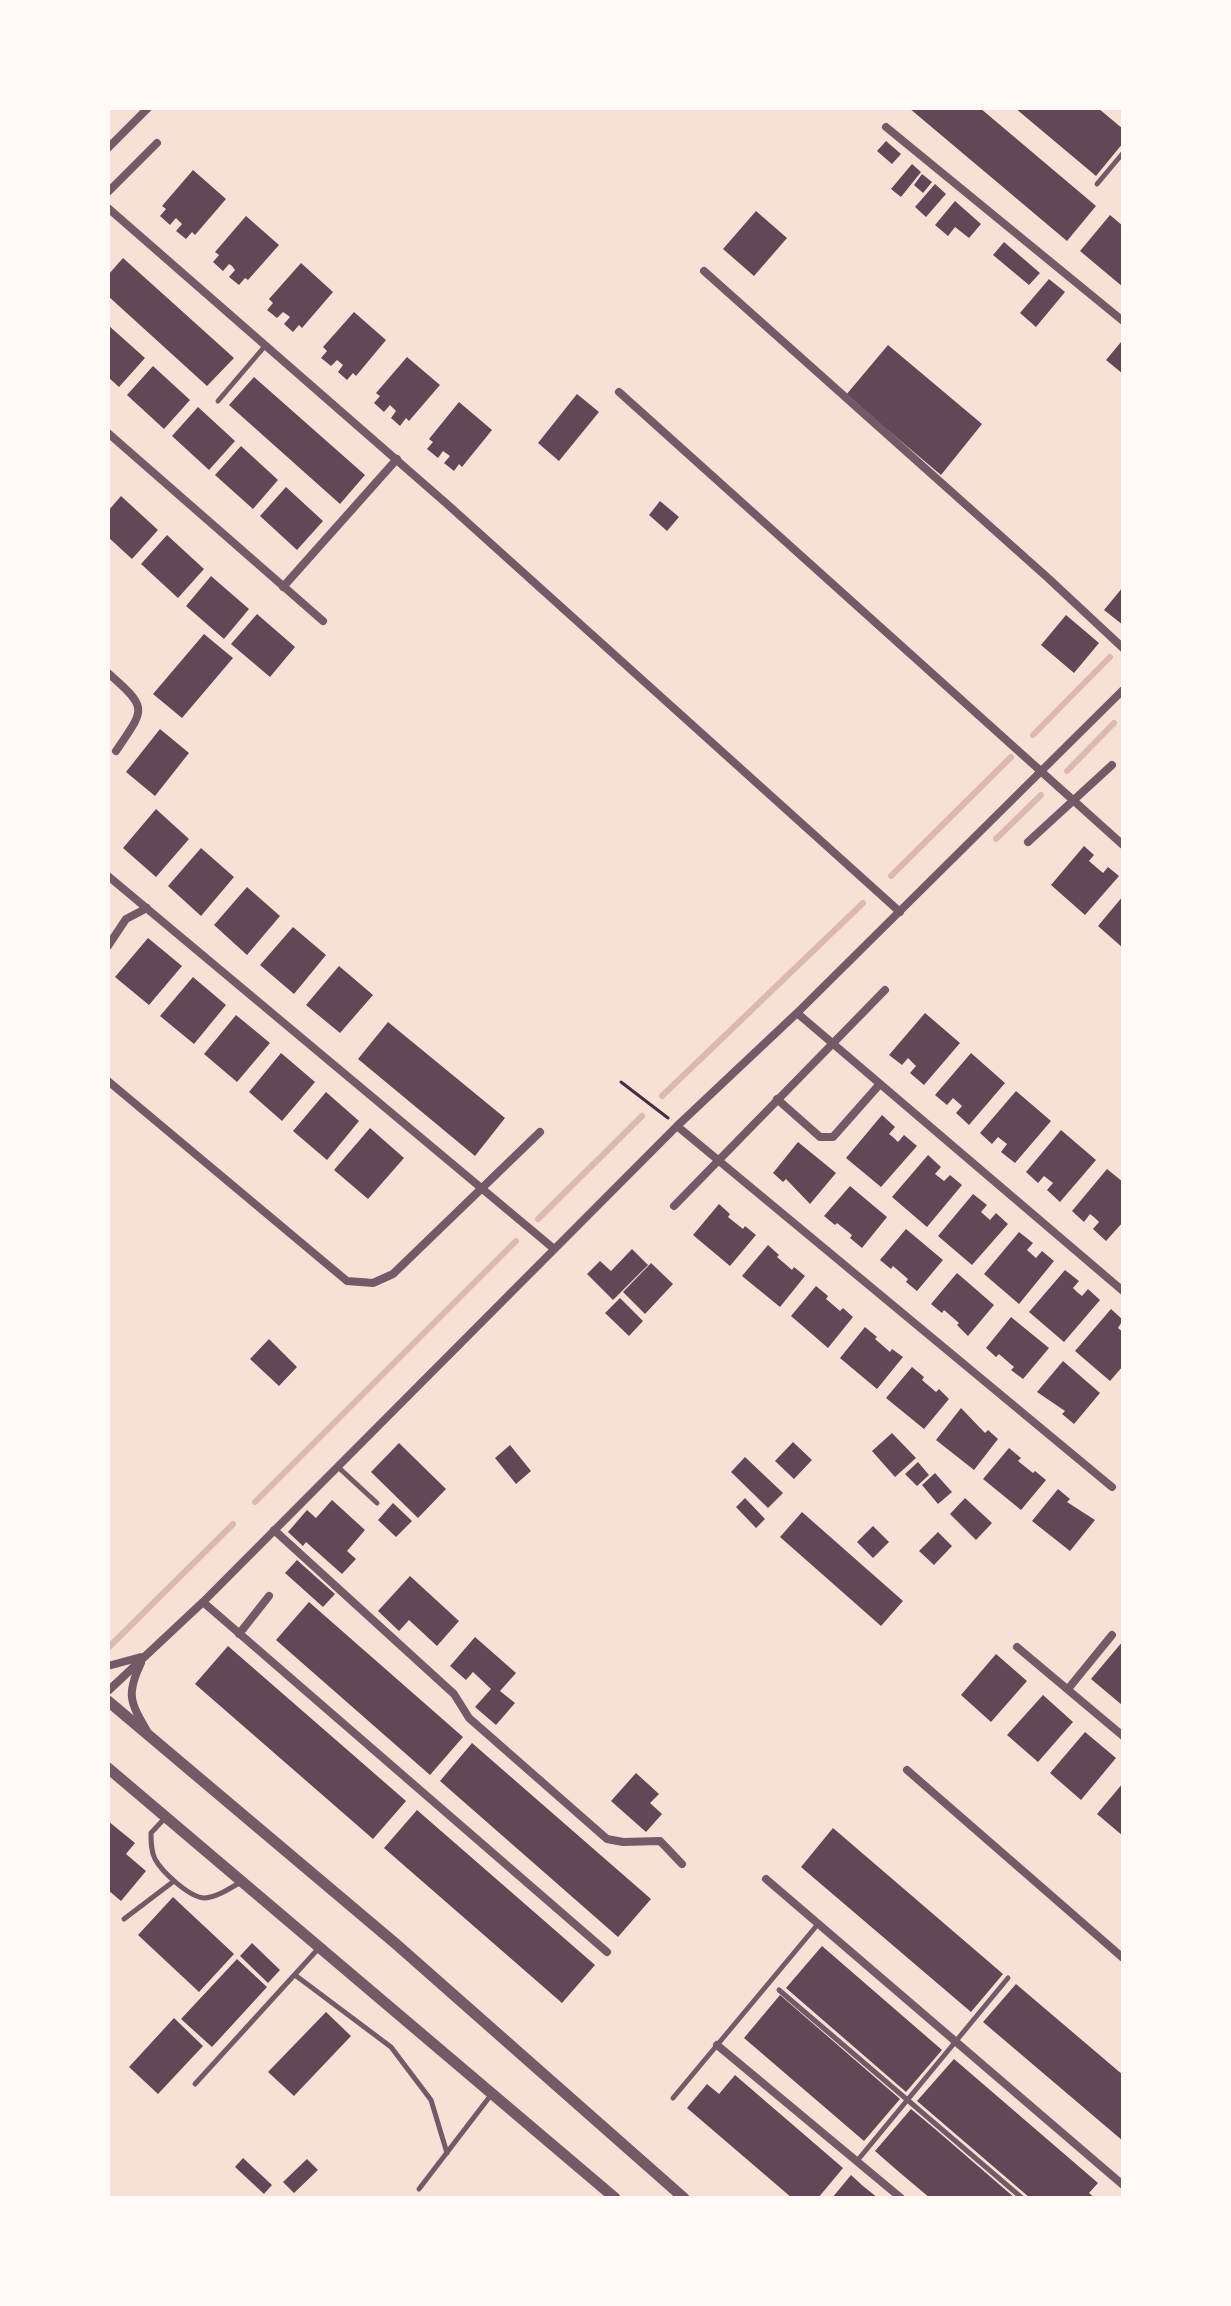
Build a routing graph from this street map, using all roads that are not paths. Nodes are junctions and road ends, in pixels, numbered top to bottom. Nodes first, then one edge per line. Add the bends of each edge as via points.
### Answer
1 (148, 108) edge
2 (886, 127) dead end
3 (157, 143) dead end
4 (108, 148) edge
5 (1123, 153) edge
6 (1097, 184) dead end
7 (108, 192) edge
8 (108, 208) edge
9 (704, 271) dead end
10 (1123, 321) edge
11 (265, 345) junction
12 (619, 392) dead end
13 (218, 401) dead end
14 (108, 433) edge
15 (397, 459) junction
16 (283, 587) junction
17 (323, 621) dead end
18 (1123, 648) edge
19 (108, 673) edge
20 (1123, 690) edge
21 (116, 751) dead end
22 (1112, 765) dead end
23 (1042, 772) junction
24 (1073, 802) junction
25 (1028, 842) dead end
26 (1123, 845) edge
27 (108, 876) edge
28 (147, 908) junction
29 (900, 912) junction
30 (108, 946) edge
31 (885, 990) dead end
32 (797, 1013) junction
33 (831, 1044) junction
34 (108, 1081) edge
35 (879, 1085) junction
36 (777, 1099) junction
37 (677, 1126) junction
38 (540, 1132) dead end
39 (718, 1160) junction
40 (482, 1189) junction
41 (674, 1206) dead end
42 (553, 1248) junction
43 (1123, 1291) edge
44 (337, 1466) junction
45 (1112, 1487) dead end
46 (377, 1503) dead end
47 (274, 1530) junction
48 (269, 1596) dead end
49 (203, 1602) junction
50 (239, 1634) junction
51 (1112, 1635) dead end
52 (1017, 1647) dead end
53 (145, 1655) junction
54 (108, 1666) edge
55 (1068, 1689) junction
56 (108, 1691) edge
57 (108, 1701) edge
58 (1123, 1736) edge
59 (151, 1737) junction
60 (108, 1768) edge
61 (907, 1770) dead end
62 (166, 1817) junction
63 (682, 1864) dead end
64 (766, 1879) dead end
65 (174, 1881) junction
66 (241, 1882) junction
67 (124, 1919) dead end
68 (818, 1924) junction
69 (319, 1948) junction
70 (607, 1952) dead end
71 (1123, 1958) edge
72 (295, 1975) junction
73 (1008, 1978) dead end
74 (779, 1990) dead end
75 (955, 2041) junction
76 (717, 2045) junction
77 (195, 2084) dead end
78 (492, 2094) junction
79 (673, 2098) dead end
80 (909, 2098) junction
81 (447, 2153) junction
82 (857, 2161) junction
83 (1123, 2185) edge
84 (419, 2189) dead end
85 (615, 2198) edge
86 (684, 2198) edge
87 (901, 2198) edge
88 (1022, 2198) edge

1 - 4 street
2 - 10 street
3 - 7 street
5 - 6 lane
8 - 11 street
9 - 18 street
11 - 13 lane
11 - 15 street
12 - 23 street
14 - 16 street
15 - 16 street
15 - 29 street
16 - 17 street
19 - 21 street via 140,708
20 - 23 street
22 - 24 street
23 - 24 street
23 - 29 street
24 - 25 street
24 - 26 street
27 - 28 street
28 - 30 street via 126,919
28 - 40 street
29 - 32 street
31 - 33 street
32 - 33 street
32 - 37 street
33 - 35 street
33 - 36 street
34 - 40 street via 347,1281 373,1283 393,1274
35 - 36 street via 826,1139
35 - 43 street
36 - 39 street
37 - 39 street
37 - 42 street
38 - 40 street
39 - 41 street
39 - 45 street
40 - 42 street
42 - 44 street
44 - 46 lane
44 - 47 street
47 - 49 street
47 - 63 street via 454,1694 469,1718 607,1839 660,1841
48 - 50 street
49 - 50 street
49 - 53 street
50 - 70 street
51 - 55 street
52 - 55 street
53 - 54 street
53 - 56 street
53 - 59 street via 130,1698
55 - 58 street
57 - 59 street
59 - 86 street
60 - 62 street
61 - 71 street
62 - 65 lane via 151,1833 151,1847
62 - 66 street
64 - 68 street
65 - 66 lane via 199,1898
65 - 67 lane
66 - 69 street
68 - 75 street
68 - 76 lane
69 - 72 lane
69 - 78 street
72 - 77 lane
72 - 81 lane via 391,2047 431,2100
73 - 75 lane
74 - 80 lane
75 - 80 lane
75 - 83 street
76 - 79 lane
76 - 82 street
78 - 81 lane
78 - 85 street
80 - 82 lane
80 - 88 lane
81 - 84 lane
82 - 87 street

